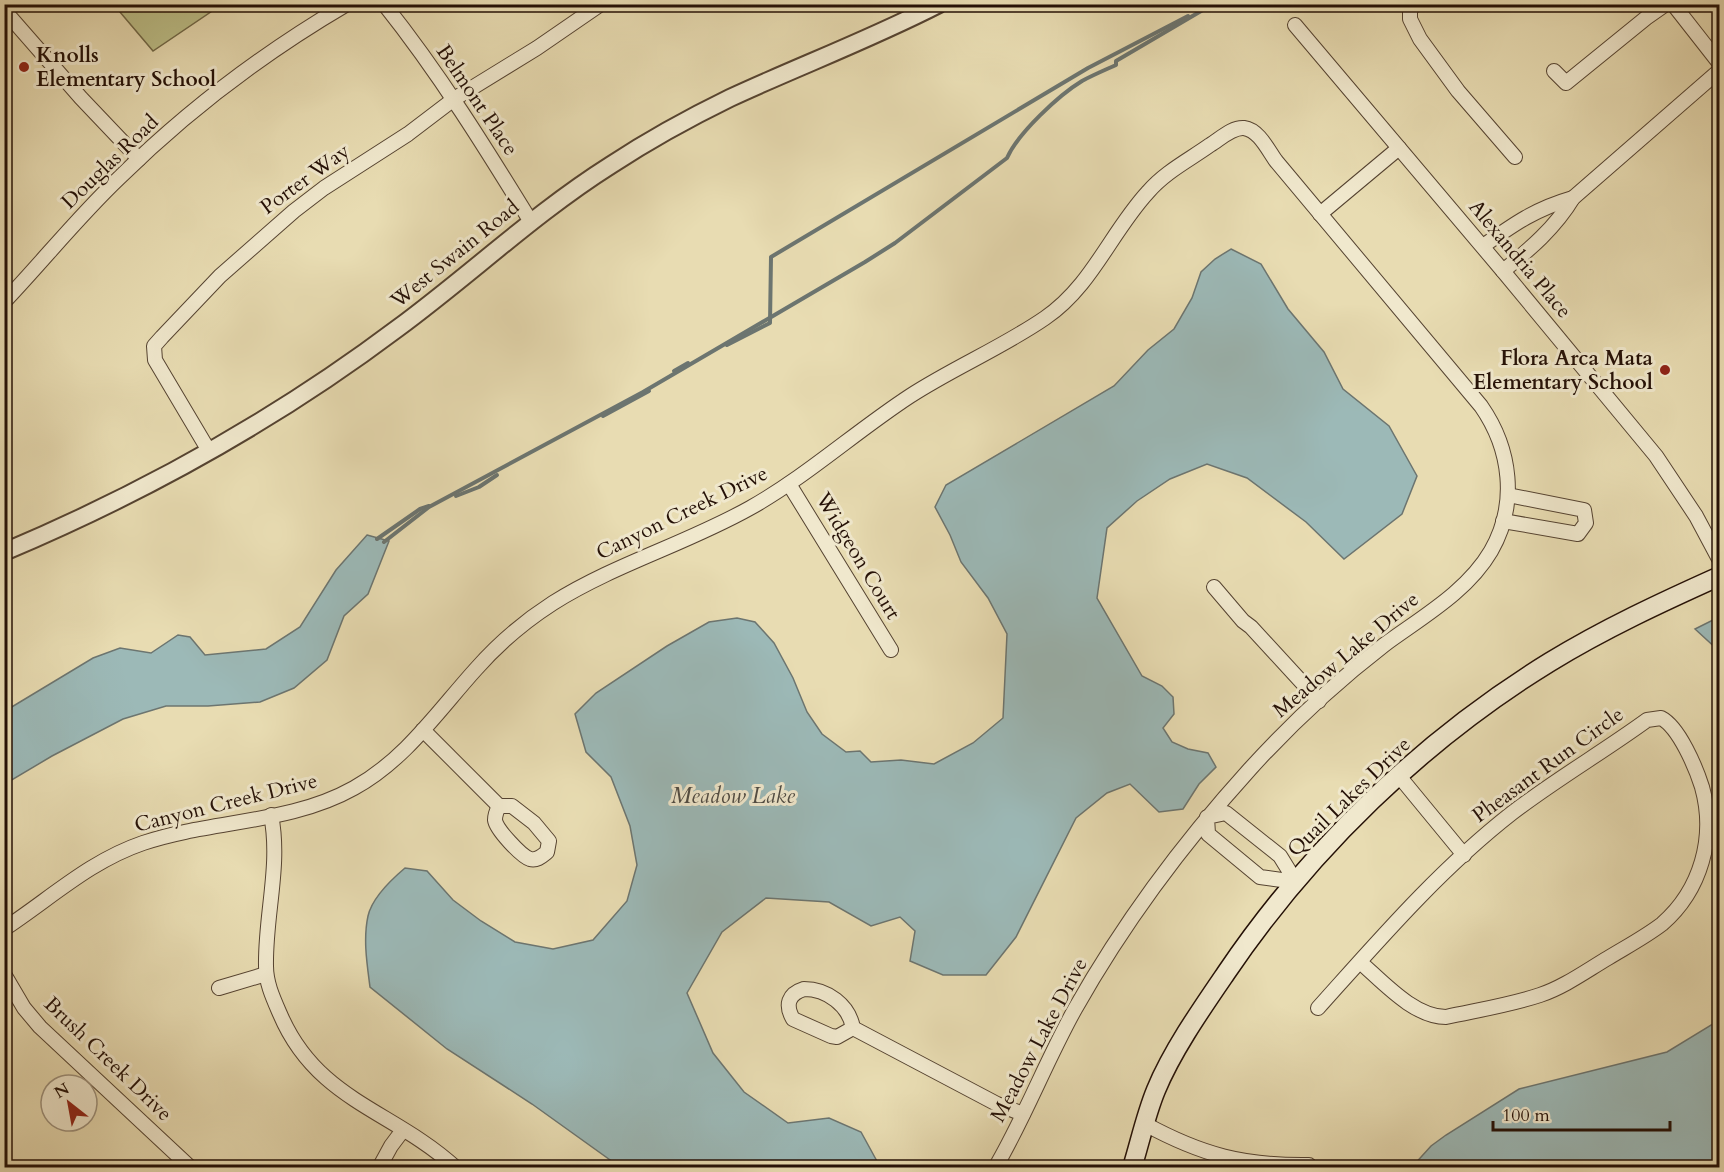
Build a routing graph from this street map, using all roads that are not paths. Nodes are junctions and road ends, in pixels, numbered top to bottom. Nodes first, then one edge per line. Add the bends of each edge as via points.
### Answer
1 (347, 4) edge
2 (384, 4) edge
3 (601, 4) edge
4 (939, 4) edge
5 (1413, 4) edge
6 (1666, 4) edge
7 (1673, 4) edge
8 (4, 10) edge
9 (1295, 25) dead end
10 (1719, 64) edge
11 (1554, 70) dead end
12 (1719, 70) edge
13 (454, 99) junction
14 (1399, 148) junction
15 (1515, 157) dead end
16 (139, 159) junction
17 (1573, 198) junction
18 (1320, 214) junction
19 (531, 222) junction
20 (1483, 246) junction
21 (1503, 271) junction
22 (4, 302) edge
23 (209, 452) junction
24 (789, 484) junction
25 (1508, 495) junction
26 (1503, 520) junction
27 (4, 552) edge
28 (1719, 561) edge
29 (1719, 576) edge
30 (1214, 587) dead end
31 (891, 650) dead end
32 (1319, 701) junction
33 (423, 730) junction
34 (1399, 776) junction
35 (499, 806) dead end
36 (271, 815) junction
37 (1207, 817) junction
38 (1464, 855) junction
39 (1296, 882) junction
40 (4, 929) edge
41 (1360, 962) junction
42 (4, 974) edge
43 (266, 975) junction
44 (219, 988) dead end
45 (1318, 1008) dead end
46 (853, 1028) junction
47 (1023, 1114) junction
48 (1145, 1124) junction
49 (403, 1130) junction
50 (1309, 1165) dead end
51 (191, 1167) edge
52 (379, 1167) edge
53 (456, 1167) edge
54 (995, 1167) edge
55 (1132, 1167) edge

1 - 16 street, Douglas Road via 251,67
2 - 13 street, Belmont Place
3 - 13 street, Porter Way
4 - 19 street, West Swain Road via 680,123 610,165
5 - 15 street via 1410,19 1420,39 1458,91
6 - 11 street via 1566,83
7 - 10 street
8 - 16 street
9 - 14 street, Alexandria Place
12 - 17 street
13 - 19 street, Belmont Place
13 - 23 street, Porter Way via 294,211 220,276 154,346 155,360
14 - 18 street
14 - 20 street, Alexandria Place
16 - 22 street, Douglas Road
17 - 20 street via 1546,206
17 - 21 street via 1562,217
18 - 24 street, Canyon Creek Drive via 1257,134 1246,128 1232,130 1167,173 1150,189 1086,280 1045,318 923,388
18 - 25 street, Canyon Creek Drive via 1490,419 1502,447
19 - 23 street, West Swain Road via 372,348
20 - 21 street, Alexandria Place
21 - 28 street, Alexandria Place via 1656,456 1696,516
23 - 27 street, West Swain Road via 111,504
24 - 31 street, Widgeon Court
24 - 33 street, Canyon Creek Drive via 748,509 599,577 551,604 493,651
25 - 26 street, Canyon Creek Drive
25 - 26 street via 1584,510 1586,524 1578,534
26 - 32 street, Meadow Lake Drive via 1490,551 1467,583 1383,646
29 - 34 main road, Quail Lakes Drive via 1616,625 1551,662 1459,725
30 - 32 street
32 - 37 street, Meadow Lake Drive
33 - 35 street
33 - 36 street, Canyon Creek Drive via 389,765 357,787 323,802
34 - 38 street, Pheasant Run Circle
34 - 39 main road, Quail Lakes Drive via 1334,838
36 - 40 street, Canyon Creek Drive via 164,837 116,854 76,877
36 - 43 street via 275,844
37 - 39 street via 1226,813 1280,856
37 - 39 street via 1208,834 1260,877
37 - 47 street, Meadow Lake Drive via 1107,955 1074,1011
38 - 41 street, Pheasant Run Circle via 1402,913
38 - 41 street, Pheasant Run Circle via 1510,814 1561,777 1654,718 1673,726 1698,775 1705,799 1708,830 1703,860 1682,902 1652,931 1574,979 1542,994 1499,1006 1437,1017 1420,1012
39 - 48 main road, Quail Lakes Drive via 1244,947 1206,1004 1156,1089
41 - 45 street, Pheasant Run Circle
42 - 51 street, Brush Creek Drive via 40,1028
43 - 44 street
43 - 49 street via 283,1022 304,1056 346,1096
46 - 46 street via 844,1007 829,996 804,989 789,998 793,1018 831,1036
46 - 47 street via 996,1104
47 - 54 street, Meadow Lake Drive
48 - 50 street via 1179,1143 1225,1158 1276,1166
48 - 55 main road, Quail Lakes Drive
49 - 52 street
49 - 53 street

